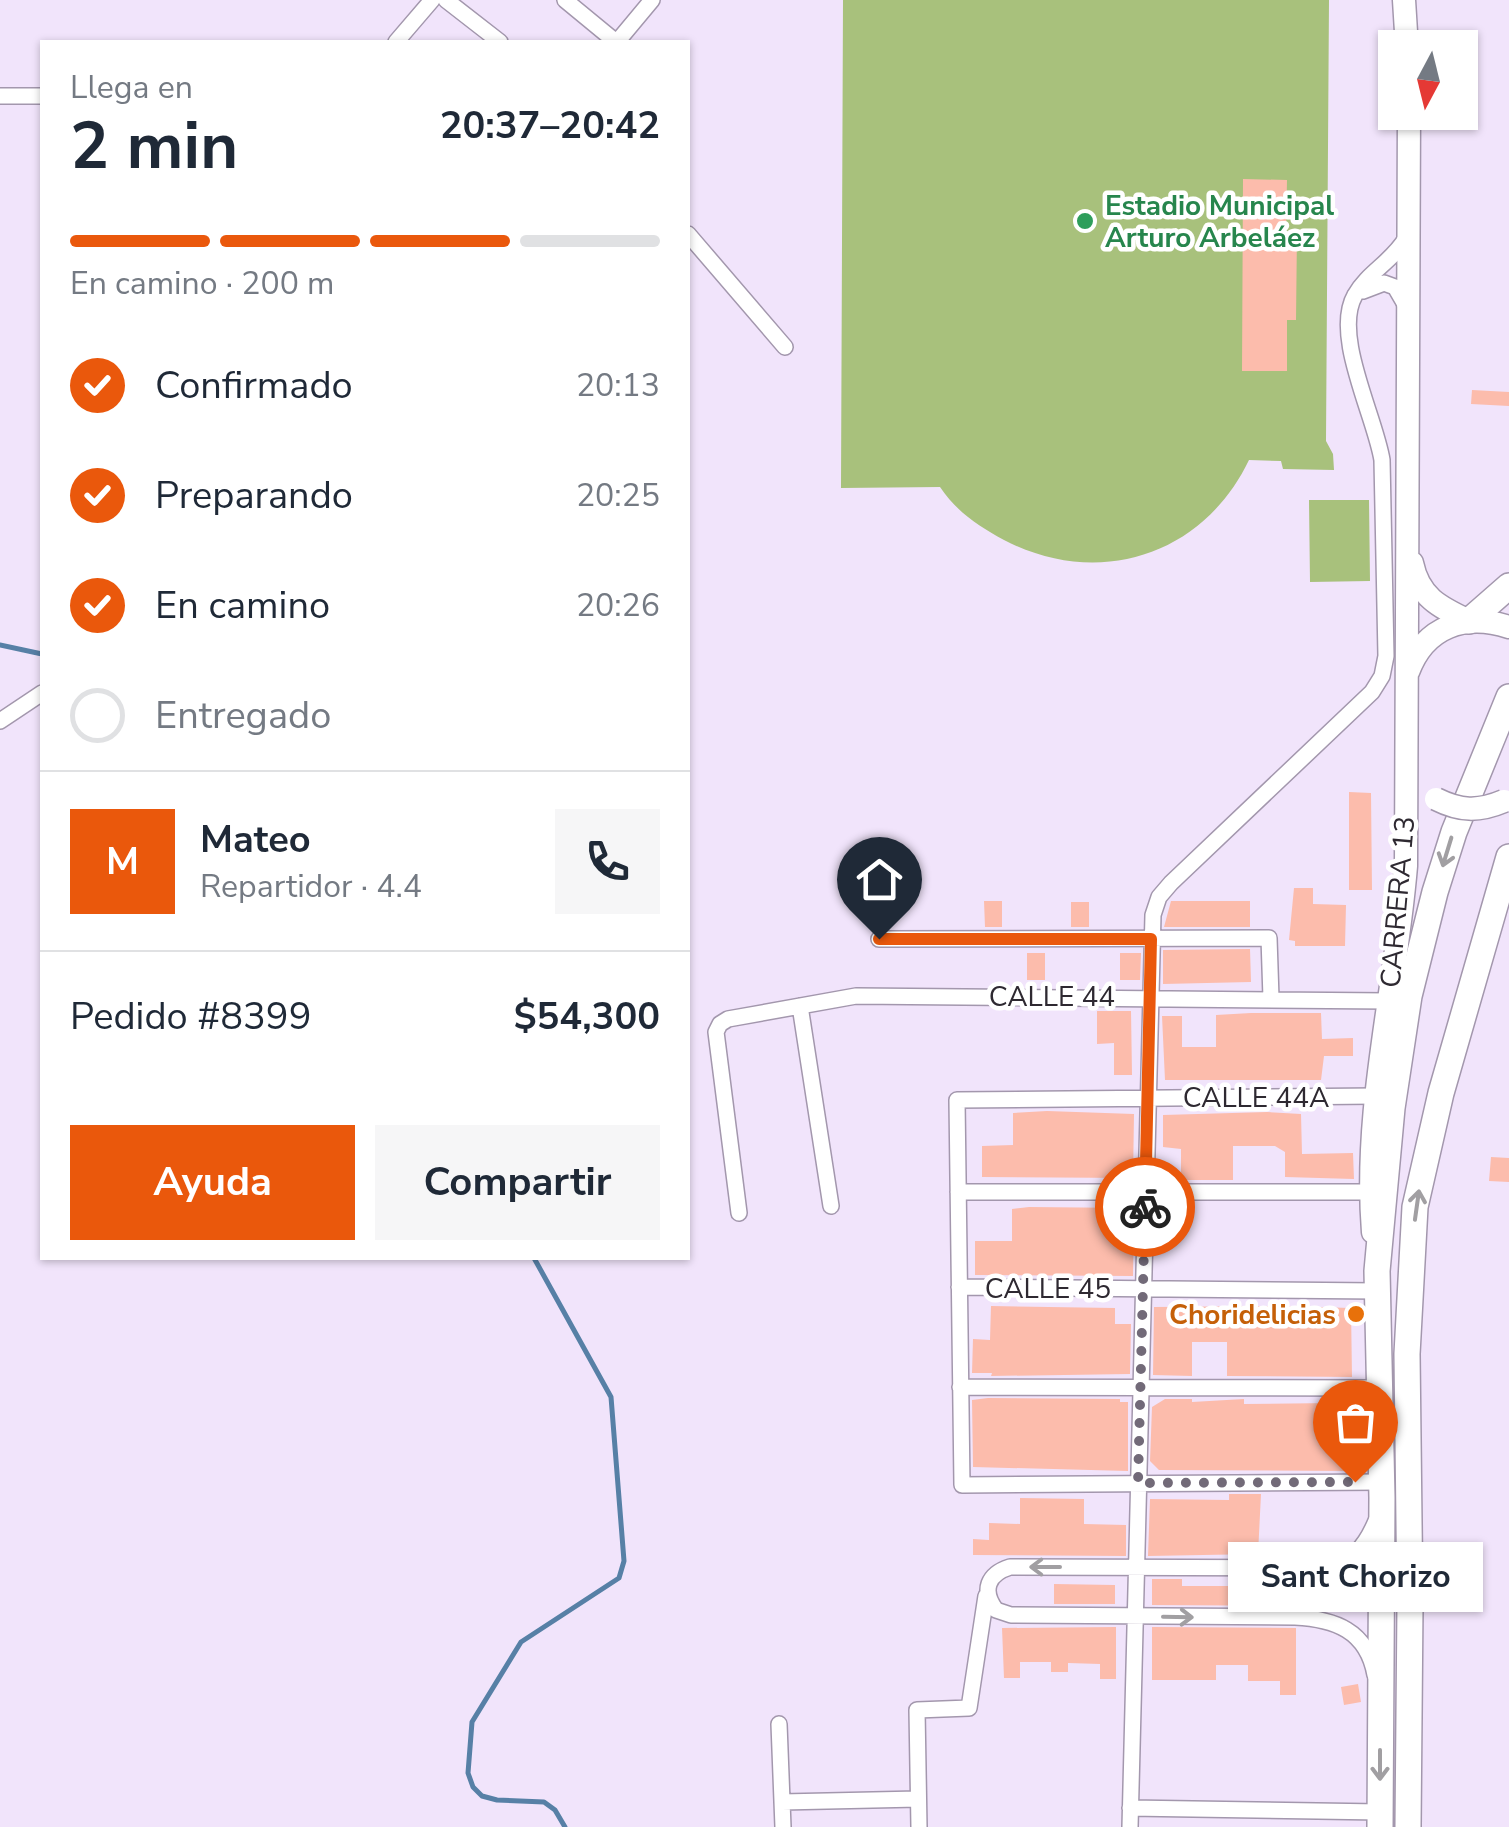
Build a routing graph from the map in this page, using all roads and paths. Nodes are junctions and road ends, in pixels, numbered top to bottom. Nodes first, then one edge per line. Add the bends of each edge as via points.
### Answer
1 (432, 0) edge
2 (446, 0) edge
3 (565, 0) edge
4 (652, 0) edge
5 (1404, 0) edge
6 (1406, 30) edge
7 (398, 40) edge
8 (497, 40) edge
9 (614, 40) edge
10 (618, 40) edge
11 (0, 96) edge
12 (40, 96) edge
13 (1409, 130) edge
14 (1408, 235) junction
15 (690, 236) edge
16 (1355, 295) junction
17 (1406, 308) junction
18 (785, 347) dead end
19 (1406, 532) junction
20 (1509, 586) edge
21 (1469, 620) junction
22 (1509, 628) edge
23 (1406, 675) junction
24 (40, 694) edge
25 (1509, 696) edge
26 (0, 721) edge
27 (1407, 753) junction
28 (1506, 799) edge
29 (1509, 857) edge
30 (879, 939) dead end
31 (1151, 939) junction
32 (1150, 997) junction
33 (1271, 998) junction
34 (1388, 1002) junction
35 (800, 1006) junction
36 (1376, 1096) junction
37 (1148, 1098) junction
38 (958, 1192) junction
39 (1145, 1192) junction
40 (1370, 1192) junction
41 (830, 1206) dead end
42 (739, 1213) dead end
43 (1377, 1281) junction
44 (959, 1288) junction
45 (1143, 1289) junction
46 (960, 1387) junction
47 (1141, 1388) junction
48 (1379, 1388) junction
49 (1138, 1483) junction
50 (1382, 1490) junction
51 (1137, 1568) junction
52 (987, 1592) junction
53 (1136, 1616) junction
54 (1380, 1702) junction
55 (779, 1724) dead end
56 (918, 1800) junction
57 (782, 1802) junction
58 (1130, 1808) junction
59 (1255, 1818) edge
60 (1380, 1820) edge
61 (783, 1827) edge
62 (919, 1827) edge
63 (1130, 1827) edge
64 (1408, 1827) edge

1 - 7 street
2 - 8 street
3 - 9 street
4 - 10 street
5 - 6 main road
11 - 12 street
13 - 14 main road, CARRERA 13
14 - 16 street
14 - 17 main road, CARRERA 13
15 - 18 street
16 - 17 street via 1384,283 1394,286
16 - 31 street via 1348,311 1351,350 1382,460 1382,676 1171,882 1159,897
17 - 19 main road, CARRERA 13
19 - 21 main road, CARRERA 13 via 1425,596
19 - 23 main road, CARRERA 13
20 - 21 highway
21 - 22 main road, CARRERA 13
21 - 23 main road via 1421,647
23 - 27 main road, CARRERA 13
24 - 26 street
25 -> 43 highway via 1454,832 1409,996 1393,1093
27 - 28 main road, bridge via 1422,787 1436,799 1469,810
27 - 34 main road, CARRERA 13 via 1402,920
64 -> 29 highway via 1407,1354 1416,1207 1440,1093
30 - 31 street
31 - 32 street
31 - 33 street via 1269,938
32 - 33 street, CALLE 44
32 - 35 street, CALLE 44 via 856,996
32 - 37 street
33 - 34 street, CALLE 44
34 - 36 main road, CARRERA 13
35 - 41 street
35 - 42 street, CALLE 44 via 728,1018 716,1032
36 - 37 street, CALLE 44A
36 - 40 main road, CARRERA 13
37 - 38 street, CALLE 44A via 957,1100
37 - 39 street
38 - 39 street
38 - 44 street
39 - 40 street
39 - 45 street
40 - 43 main road, CARRERA 13
43 - 45 street, CALLE 45
43 - 48 highway
44 - 45 street, CALLE 45
44 - 46 street
45 - 47 street
46 - 47 street
46 - 49 street via 962,1485
47 - 48 street
47 - 49 street
48 - 50 highway
49 - 50 street
49 - 51 street
50 - 51 street via 1368,1538 1338,1564
50 - 54 highway
51 -> 52 street via 1010,1567 988,1580
51 - 53 street
52 - 53 street via 996,1610 1011,1615
52 - 56 street via 969,1708 917,1710
53 -> 54 street via 1335,1622 1365,1649
53 - 58 street
54 -> 60 highway
55 - 57 street
56 - 57 street
56 - 62 street
57 - 61 street
58 - 59 street
58 - 63 street
59 - 60 street

